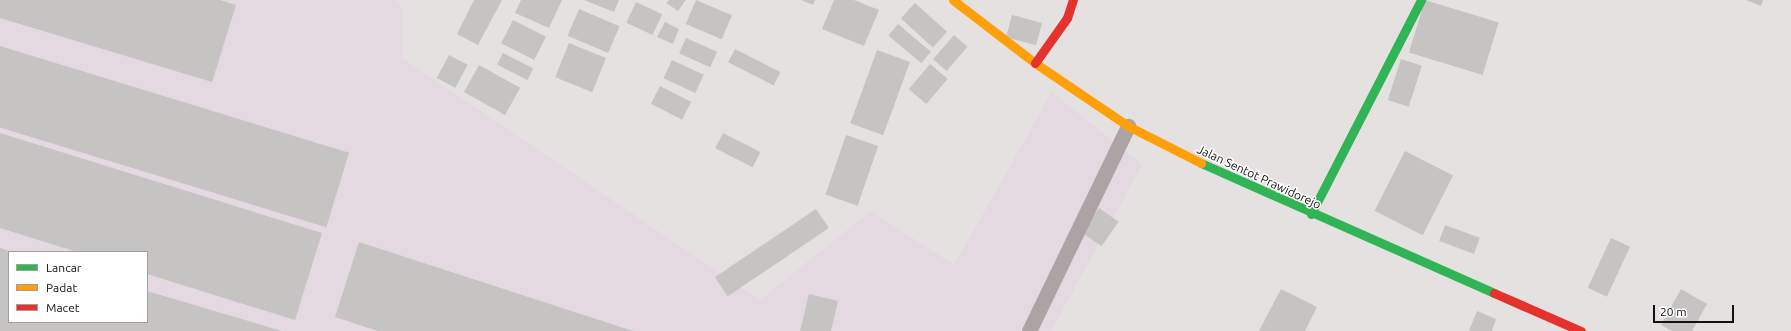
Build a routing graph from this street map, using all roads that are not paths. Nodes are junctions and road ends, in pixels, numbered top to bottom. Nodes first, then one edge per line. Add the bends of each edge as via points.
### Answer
1 (953, 0) edge
2 (1073, 0) edge
3 (1421, 0) edge
4 (1035, 63) junction
5 (1128, 126) junction
6 (1311, 214) junction
7 (1029, 331) edge
8 (1581, 331) edge

1 - 4 main road, Jalan Sentot Prawidorejo
2 - 4 main road via 1067,18
3 - 6 main road
4 - 5 main road, Jalan Sentot Prawidorejo
5 - 6 main road, Jalan Sentot Prawidorejo
5 - 7 lane
6 - 8 main road, Jalan Sentot Prawidorejo

